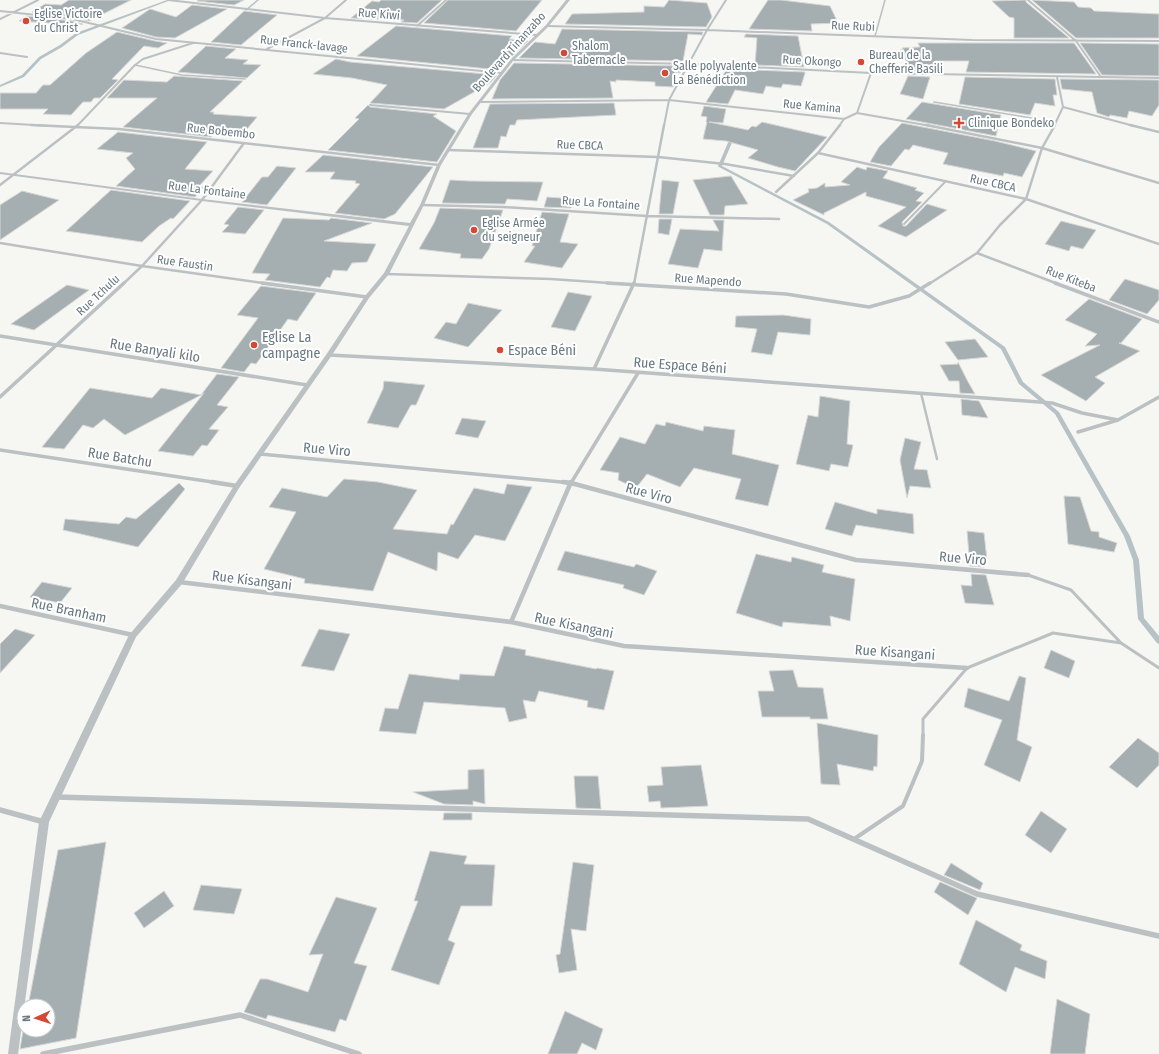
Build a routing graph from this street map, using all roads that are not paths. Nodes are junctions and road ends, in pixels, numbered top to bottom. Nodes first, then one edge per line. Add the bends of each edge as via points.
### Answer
1 (38, 0) edge
2 (168, 0) edge
3 (258, 0) edge
4 (346, 0) edge
5 (446, 0) edge
6 (568, 0) edge
7 (726, 0) edge
8 (884, 0) edge
9 (1028, 0) edge
10 (173, 1) edge
11 (246, 10) junction
12 (0, 11) edge
13 (13, 13) junction
14 (325, 18) junction
15 (0, 19) edge
16 (417, 26) junction
17 (547, 26) junction
18 (707, 30) junction
19 (537, 35) junction
20 (875, 36) junction
21 (1076, 41) junction
22 (1159, 41) edge
23 (196, 42) junction
24 (267, 50) junction
25 (0, 53) edge
26 (27, 58) dead end
27 (512, 60) junction
28 (690, 64) junction
29 (135, 65) junction
30 (502, 73) junction
31 (871, 73) junction
32 (1057, 77) junction
33 (1101, 77) junction
34 (1159, 78) edge
35 (244, 79) dead end
36 (669, 100) junction
37 (478, 102) junction
38 (934, 102) dead end
39 (370, 105) dead end
40 (1063, 107) junction
41 (470, 114) junction
42 (857, 114) junction
43 (844, 119) junction
44 (1056, 122) junction
45 (0, 123) edge
46 (75, 128) junction
47 (1159, 132) edge
48 (244, 143) junction
49 (1042, 148) junction
50 (448, 150) junction
51 (818, 153) junction
52 (658, 157) junction
53 (439, 165) junction
54 (0, 173) edge
55 (14, 174) junction
56 (794, 176) junction
57 (946, 182) junction
58 (1159, 183) edge
59 (0, 185) edge
60 (776, 192) dead end
61 (1026, 199) junction
62 (202, 200) junction
63 (422, 205) junction
64 (647, 216) junction
65 (779, 219) dead end
66 (904, 224) dead end
67 (412, 225) junction
68 (0, 243) edge
69 (1159, 244) edge
70 (977, 253) junction
71 (142, 266) junction
72 (386, 274) junction
73 (634, 284) junction
74 (367, 297) junction
75 (1159, 322) edge
76 (0, 336) edge
77 (56, 345) junction
78 (329, 355) junction
79 (594, 369) junction
80 (638, 373) junction
81 (307, 385) junction
82 (921, 392) junction
83 (0, 397) edge
84 (1159, 397) edge
85 (1118, 420) junction
86 (1078, 432) dead end
87 (0, 450) edge
88 (260, 454) junction
89 (937, 459) dead end
90 (571, 483) junction
91 (237, 486) junction
92 (1028, 575) joint
93 (178, 582) junction
94 (0, 606) edge
95 (511, 622) junction
96 (134, 635) junction
97 (1121, 643) junction
98 (967, 668) junction
99 (1159, 668) edge
100 (55, 797) junction
101 (0, 810) edge
102 (44, 822) junction
103 (854, 839) junction
104 (1159, 936) edge
105 (13, 1054) edge
106 (43, 1054) edge
107 (359, 1054) edge

1 - 13 street
2 - 10 street, Rue Kiwi
3 - 11 lane
4 - 14 street
5 - 16 street
6 - 17 street, Boulevard Tinanzabo
7 - 18 street
8 - 20 lane
9 - 21 street
10 - 11 street, Rue Kiwi
11 - 14 street, Rue Kiwi
12 - 13 street
13 - 15 street
13 - 23 street, Rue Franck-lavage via 72,18 156,39
14 - 16 street, Rue Kiwi
14 - 24 street
16 - 19 street, Rue Kiwi
17 - 18 street, Rue Rubi
17 - 19 street, Boulevard Tinanzabo
18 - 20 street, Rue Rubi
18 - 28 street
19 - 27 street, Boulevard Tinanzabo
20 - 21 street, Rue Rubi
21 - 22 street, Rue Rubi
21 - 33 street
23 - 24 street, Rue Franck-lavage
23 - 29 street via 143,59
24 - 30 street, Rue Franck-lavage
25 - 26 street
27 - 28 street, Rue Okongo
27 - 30 street, Boulevard Tinanzabo
28 - 31 street, Rue Okongo
28 - 36 street
29 - 35 lane via 182,75
29 - 46 street
30 - 37 street, Boulevard Tinanzabo
31 - 32 street, Rue Okongo
31 - 42 street
32 - 33 street, Rue Okongo
32 - 40 street
33 - 34 street, Rue Okongo
36 - 37 street, Rue Kamina
36 - 43 street, Rue Kamina
36 - 52 street
37 - 41 street, Boulevard Tinanzabo
38 - 44 lane
39 - 41 street
40 - 44 street
40 - 47 street
41 - 50 street, Boulevard Tinanzabo
42 - 43 street, Rue Kamina
42 - 49 street, Rue Kamina via 899,119
43 - 51 street
44 - 49 street
45 - 46 street, Rue Bobembo
46 - 48 street, Rue Bobembo via 119,129
46 - 55 street
48 - 53 street, Rue Bobembo
48 - 62 street, Rue Tchulu
49 - 58 street, Rue Kamina
49 - 61 street
50 - 52 street, Rue CBCA
50 - 53 street, Boulevard Tinanzabo
51 - 56 street
51 - 57 street, Rue CBCA
52 - 56 street, Rue CBCA via 725,164
52 - 64 street
53 - 63 street, Boulevard Tinanzabo
54 - 55 street, Rue La Fontaine
55 - 59 street
55 - 62 street, Rue La Fontaine
56 - 60 street
57 - 61 street, Rue CBCA
57 - 66 lane
61 - 69 street, Rue CBCA
61 - 70 street, Rue Mapendo
62 - 67 street, Rue La Fontaine
62 - 71 street, Rue Tchulu
63 - 64 street, Rue La Fontaine
63 - 67 street, Boulevard Tinanzabo
64 - 65 street, Rue La Fontaine
64 - 73 street
67 - 72 street, Boulevard Tinanzabo
68 - 71 street, Rue Faustin
70 - 73 street, Rue Mapendo via 909,296 869,307 786,294
70 - 75 street, Rue Kiteba
71 - 74 street, Rue Faustin
71 - 77 street, Rue Tchulu
72 - 73 street, Rue Mapendo
72 - 74 street, Boulevard Tinanzabo
73 - 79 street
74 - 78 street, Boulevard Tinanzabo
76 - 77 street, Rue Banyali kilo
77 - 81 street, Rue Banyali kilo
77 - 83 street, Rue Tchulu
78 - 79 street, Rue Espace Béni
78 - 81 street, Boulevard Tinanzabo
79 - 80 street, Rue Espace Béni
80 - 82 street, Rue Espace Béni
80 - 90 street
81 - 88 street, Boulevard Tinanzabo
82 - 85 street, Rue Espace Béni via 1052,403 1082,413
82 - 89 lane
84 - 85 street
85 - 86 street
87 - 91 street, Rue Batchu
88 - 90 street, Rue Viro
88 - 91 street, Boulevard Tinanzabo
90 - 92 street, Rue Viro via 856,560
90 - 95 street
91 - 93 street, Boulevard Tinanzabo
92 - 97 lane via 1071,590
93 - 95 street, Rue Kisangani
93 - 96 street, Boulevard Tinanzabo
94 - 96 street, Rue Branham
95 - 98 street, Rue Kisangani via 624,646
96 - 100 street, Boulevard Tinanzabo
97 - 98 lane via 1053,633
97 - 99 lane
98 - 103 lane via 923,719 922,761 903,806
100 - 102 street, Boulevard Tinanzabo
100 - 103 street via 808,819
101 - 102 street
102 - 105 street, Boulevard Tinanzabo
103 - 104 street via 977,894
106 - 107 street via 240,1015

